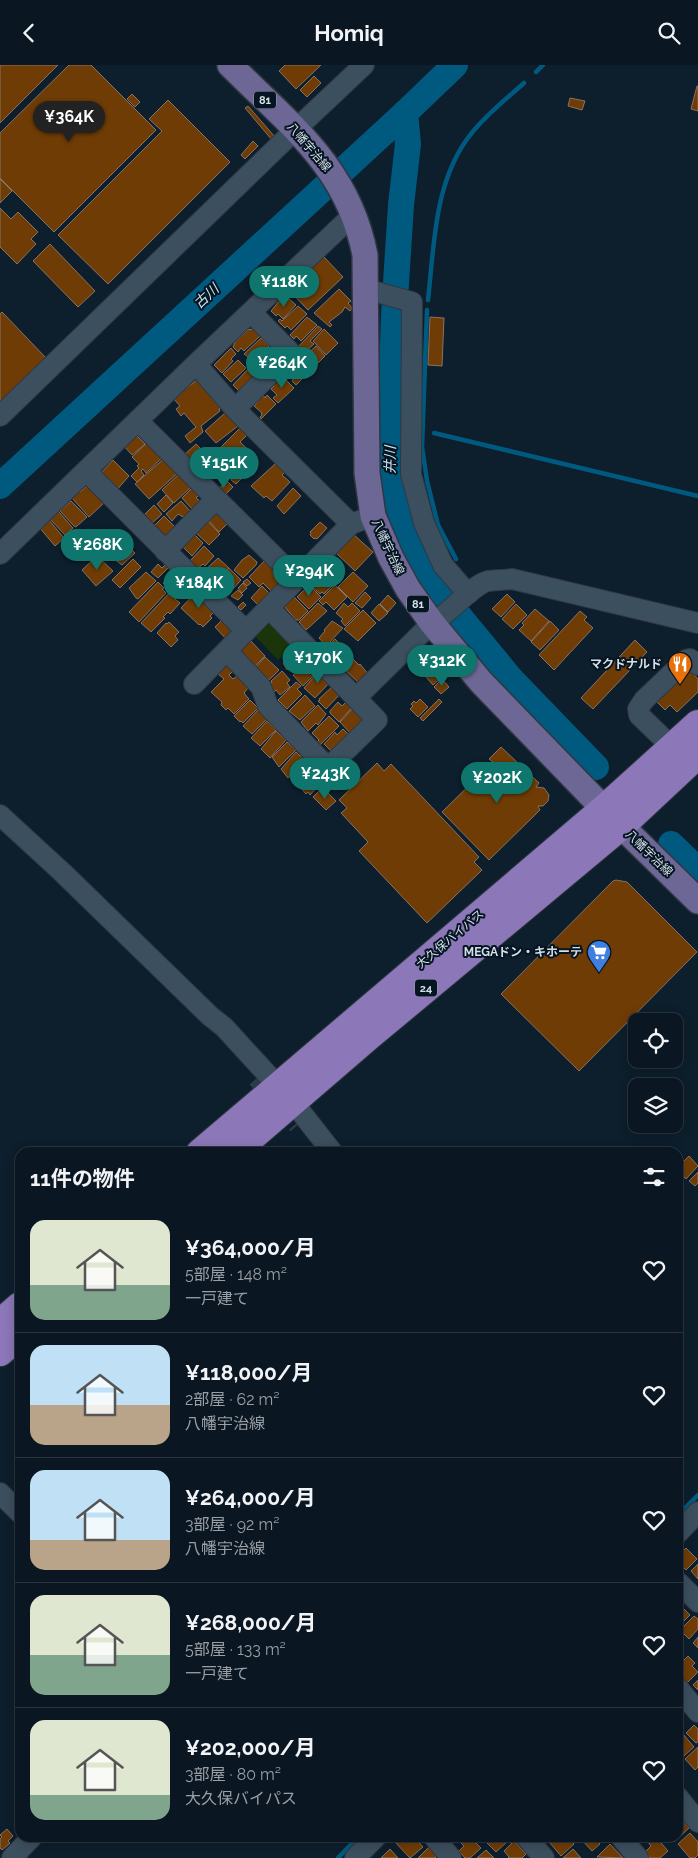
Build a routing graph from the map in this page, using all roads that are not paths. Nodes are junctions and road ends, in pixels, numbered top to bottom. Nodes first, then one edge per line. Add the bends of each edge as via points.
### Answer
1 (230, 65) edge
2 (364, 65) edge
3 (298, 132) junction
4 (353, 211) junction
5 (373, 291) junction
6 (252, 312) junction
7 (196, 364) junction
8 (235, 409) junction
9 (0, 416) edge
10 (138, 421) junction
11 (86, 471) junction
12 (216, 499) junction
13 (362, 520) junction
14 (165, 551) junction
15 (0, 554) edge
16 (296, 579) junction
17 (468, 594) junction
18 (619, 605) junction
19 (269, 608) junction
20 (698, 610) edge
21 (436, 621) junction
22 (698, 623) edge
23 (246, 631) junction
24 (698, 636) edge
25 (227, 651) junction
26 (698, 665) edge
27 (194, 684) dead end
28 (356, 698) junction
29 (698, 723) edge
30 (685, 751) edge
31 (0, 815) edge
32 (613, 818) junction
33 (698, 901) edge
34 (281, 1098) junction
35 (209, 1147) edge
36 (238, 1147) edge
37 (317, 1147) edge
38 (327, 1147) edge
39 (15, 1310) edge
40 (0, 1323) edge
41 (15, 1340) edge
42 (0, 1353) edge
43 (0, 1493) edge
44 (15, 1508) edge
45 (683, 1587) edge
46 (698, 1602) edge
47 (683, 1803) edge
48 (698, 1822) edge
49 (27, 1842) edge
50 (372, 1842) edge
51 (438, 1842) edge
52 (530, 1842) edge
53 (625, 1842) edge
54 (358, 1857) edge
55 (12, 1858) edge
56 (451, 1858) edge
57 (544, 1858) edge
58 (638, 1858) edge

1 - 3 main road, 八幡宇治線 / 81
2 - 3 street
3 - 4 main road, 八幡宇治線 / 81 via 326,163
3 - 9 street
4 - 5 main road, 八幡宇治線 / 81
4 - 6 street
5 - 13 main road, 八幡宇治線 / 81 via 367,473
5 - 17 street via 412,302 411,473 424,523 443,565
6 - 7 street
6 - 8 street via 291,353
7 - 8 street
7 - 10 street
8 - 13 street
10 - 11 street
10 - 12 street
11 - 14 street
11 - 15 street
12 - 14 street
12 - 16 street
13 - 16 street
13 - 21 main road, 八幡宇治線 / 81 via 408,589
14 - 23 street
16 - 19 street
17 - 18 street via 487,581 512,579
17 - 21 street
18 - 20 street via 654,600
18 - 22 street
18 - 24 street via 646,624
19 - 23 street
19 - 28 street
21 - 28 street
21 - 32 main road, 八幡宇治線 / 81 via 481,682
23 - 25 street
25 - 27 street
25 - 28 street via 262,687 268,706 328,768 377,720
26 - 30 street via 686,660 638,709 639,715
29 - 30 highway, 大久保バイパス / 24
30 - 32 highway, 大久保バイパス / 24
31 - 34 street via 224,1027
32 - 33 main road, 八幡宇治線 / 81
32 - 34 highway, 大久保バイパス / 24
34 - 35 highway, 大久保バイパス / 24
34 - 36 highway, 大久保バイパス / 24
34 - 37 street
34 - 38 street
39 - 40 highway
41 - 42 highway
43 - 44 street
45 - 46 street
47 - 48 street
49 - 55 street
50 - 54 street
51 - 56 street
52 - 57 street
53 - 58 street

